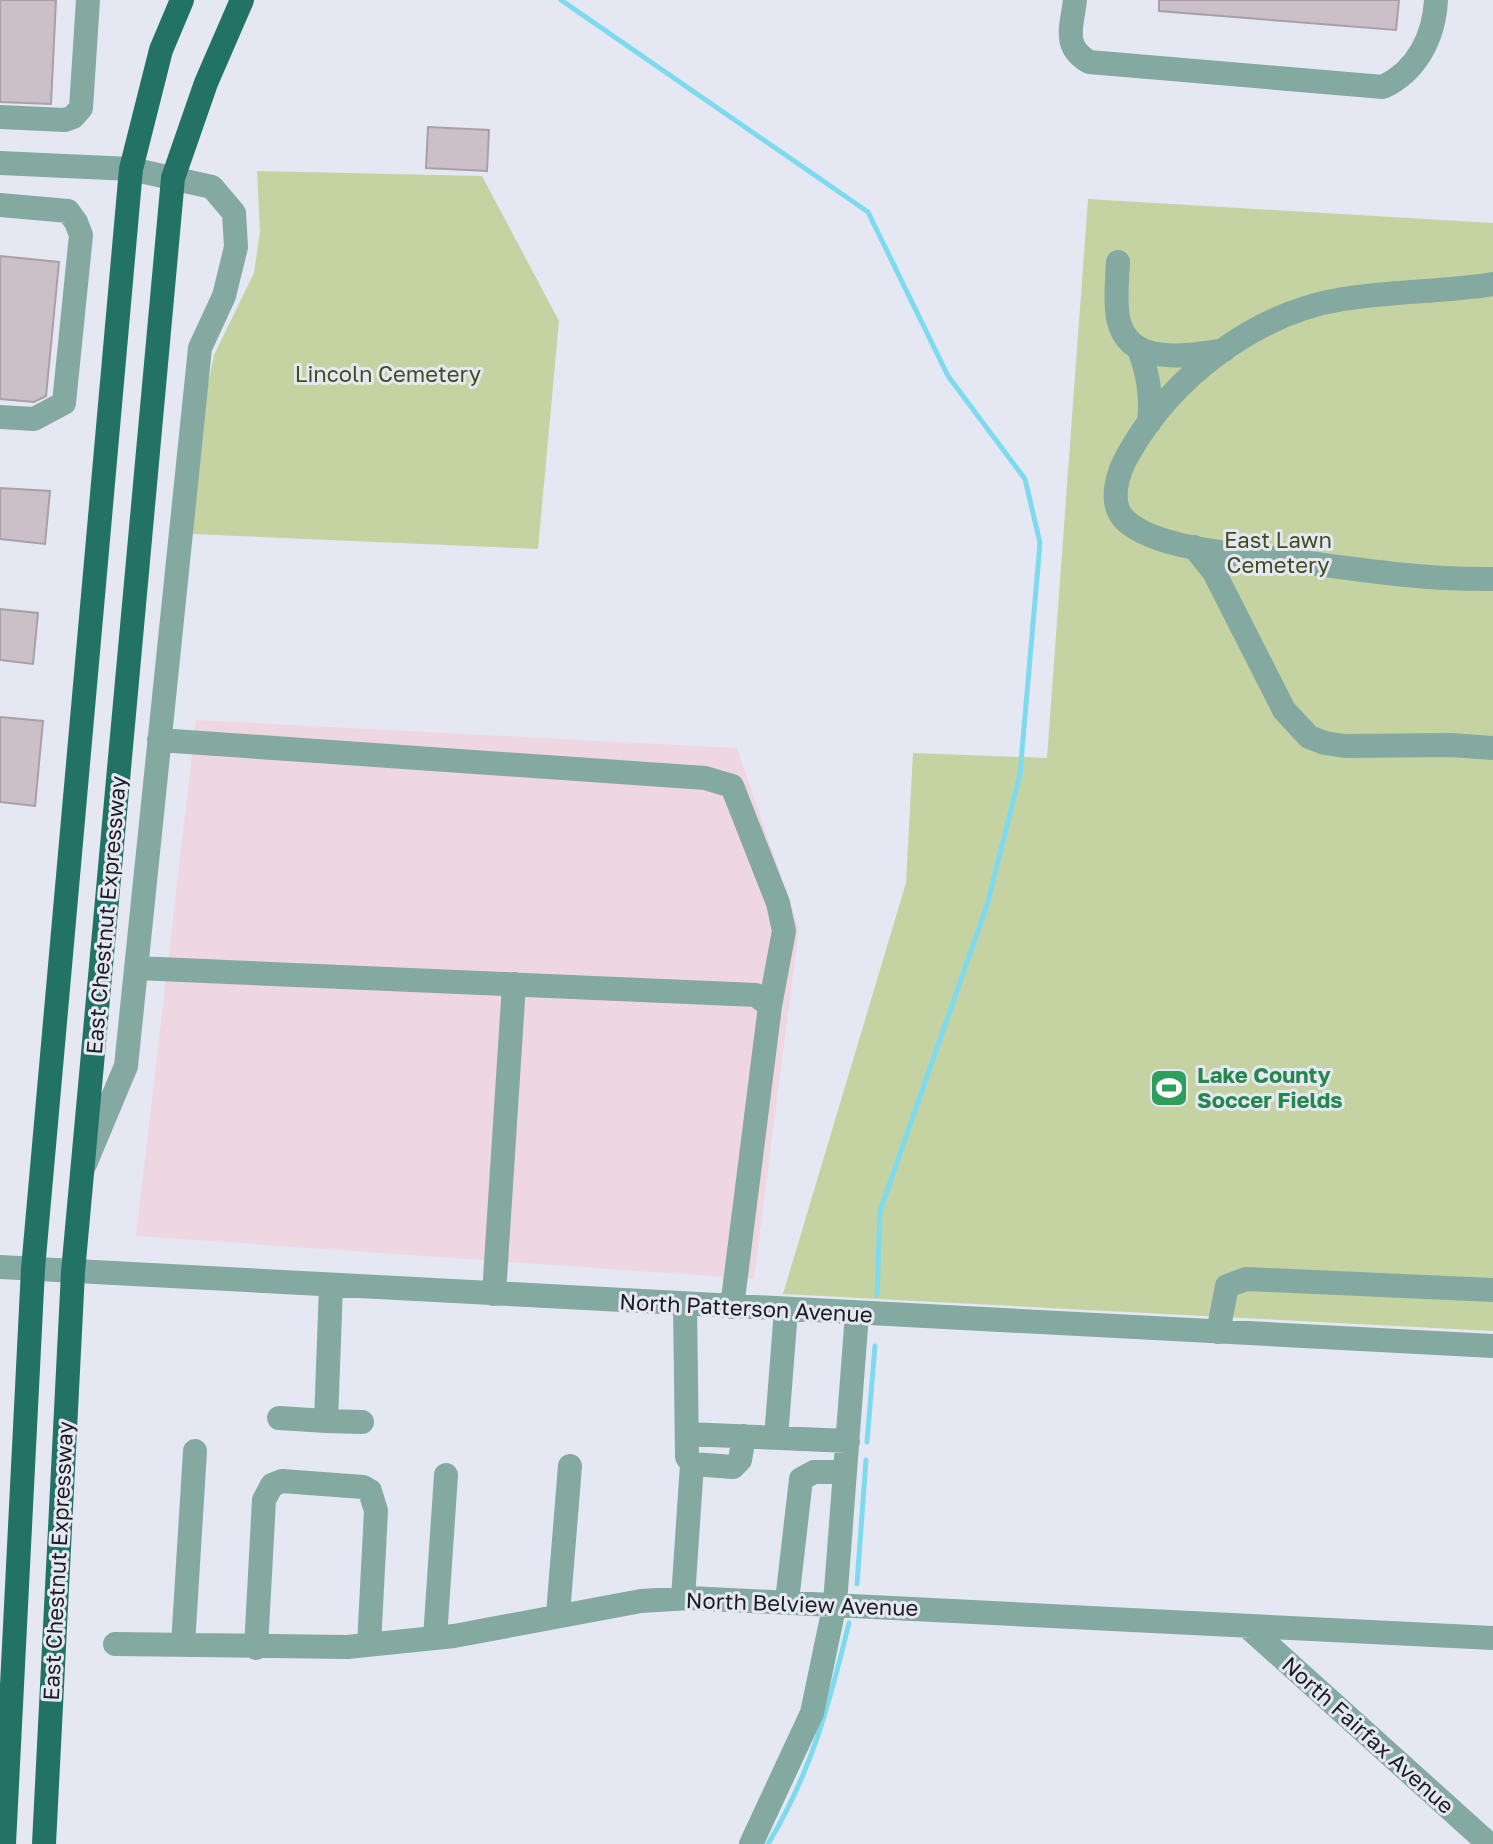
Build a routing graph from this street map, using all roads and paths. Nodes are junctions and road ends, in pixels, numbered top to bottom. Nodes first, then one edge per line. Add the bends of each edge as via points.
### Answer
1 (88, 0) edge
2 (182, 0) edge
3 (242, 0) edge
4 (1075, 0) edge
5 (1436, 0) edge
6 (0, 117) edge
7 (0, 163) edge
8 (131, 169) junction
9 (173, 178) junction
10 (0, 205) edge
11 (1118, 262) dead end
12 (1492, 285) edge
13 (1139, 349) junction
14 (1224, 350) junction
15 (0, 417) edge
16 (1149, 423) junction
17 (1194, 547) junction
18 (1493, 579) edge
19 (159, 740) junction
20 (1493, 748) edge
21 (136, 968) junction
22 (514, 984) junction
23 (770, 1006) junction
24 (82, 1170) junction
25 (0, 1267) edge
26 (33, 1269) junction
27 (73, 1272) junction
28 (331, 1286) junction
29 (1493, 1290) edge
30 (494, 1294) junction
31 (685, 1304) junction
32 (732, 1307) junction
33 (786, 1310) junction
34 (857, 1314) junction
35 (1218, 1332) junction
36 (1493, 1346) edge
37 (279, 1418) dead end
38 (326, 1421) junction
39 (362, 1422) dead end
40 (687, 1434) junction
41 (744, 1436) junction
42 (776, 1438) junction
43 (848, 1441) junction
44 (195, 1451) dead end
45 (692, 1464) junction
46 (570, 1466) dead end
47 (845, 1472) junction
48 (446, 1475) dead end
49 (683, 1598) junction
50 (787, 1601) junction
51 (835, 1603) junction
52 (558, 1614) junction
53 (1247, 1626) junction
54 (435, 1638) junction
55 (1493, 1638) edge
56 (115, 1644) dead end
57 (183, 1645) junction
58 (369, 1645) junction
59 (256, 1648) junction
60 (4, 1844) edge
61 (44, 1844) edge
62 (751, 1844) edge
63 (1489, 1844) edge

1 - 6 street via 81,108 65,120
2 - 8 main road, East Chestnut Expressway via 161,50
3 - 9 main road, East Chestnut Expressway
4 - 5 street via 1071,42 1076,54 1089,62 1383,87 1399,79 1428,41
7 - 8 street
8 - 9 street
8 - 26 main road, East Chestnut Expressway
9 - 19 street via 212,187 234,213 236,247 224,296 200,348
9 - 24 main road, East Chestnut Expressway
10 - 15 street via 68,211 81,235 64,403 34,419
11 - 13 street via 1119,319
12 - 14 street via 1309,306
13 - 14 street via 1176,356
13 - 16 street via 1148,375
14 - 16 street via 1179,387
16 - 17 street via 1122,465 1116,486 1118,508 1141,530
17 - 18 street via 1395,574
17 - 20 street via 1214,572 1284,710 1309,737 1345,746
19 - 21 street
19 - 23 street via 705,778 732,786 784,931
21 - 22 street
21 - 24 street via 126,1066
22 - 23 street via 756,995
22 - 30 street
23 - 32 street
24 - 27 main road, East Chestnut Expressway
25 - 26 street, North Patterson Avenue
26 - 27 street, North Patterson Avenue
26 - 60 main road, East Chestnut Expressway
27 - 28 street, North Patterson Avenue
27 - 61 main road, East Chestnut Expressway
28 - 30 street, North Patterson Avenue
28 - 38 street
29 - 35 street via 1246,1279 1227,1286
30 - 31 street, North Patterson Avenue
31 - 32 street, North Patterson Avenue
31 - 40 street
32 - 33 street, North Patterson Avenue
33 - 34 street, North Patterson Avenue
33 - 42 street
34 - 35 street, North Patterson Avenue
34 - 43 street
35 - 36 street, North Patterson Avenue
37 - 38 street
38 - 39 street
40 - 41 street
40 - 45 street
41 - 42 street
41 - 45 street via 740,1460 733,1467
42 - 43 street
43 - 47 street
44 - 57 street
45 - 49 street
46 - 52 street
47 - 50 street via 814,1472 801,1479
47 - 51 street
48 - 54 street
49 - 50 street, North Belview Avenue
49 - 52 street, North Belview Avenue
50 - 51 street, North Belview Avenue
51 - 53 street, North Belview Avenue
51 - 62 street via 812,1713
52 - 54 street, North Belview Avenue
53 - 55 street, North Belview Avenue
53 - 63 street, North Fairfax Avenue
54 - 58 street, North Belview Avenue
56 - 57 street, North Belview Avenue
57 - 59 street, North Belview Avenue
58 - 59 street, North Belview Avenue
58 - 59 street via 376,1511 370,1491 282,1481 272,1485 264,1500

